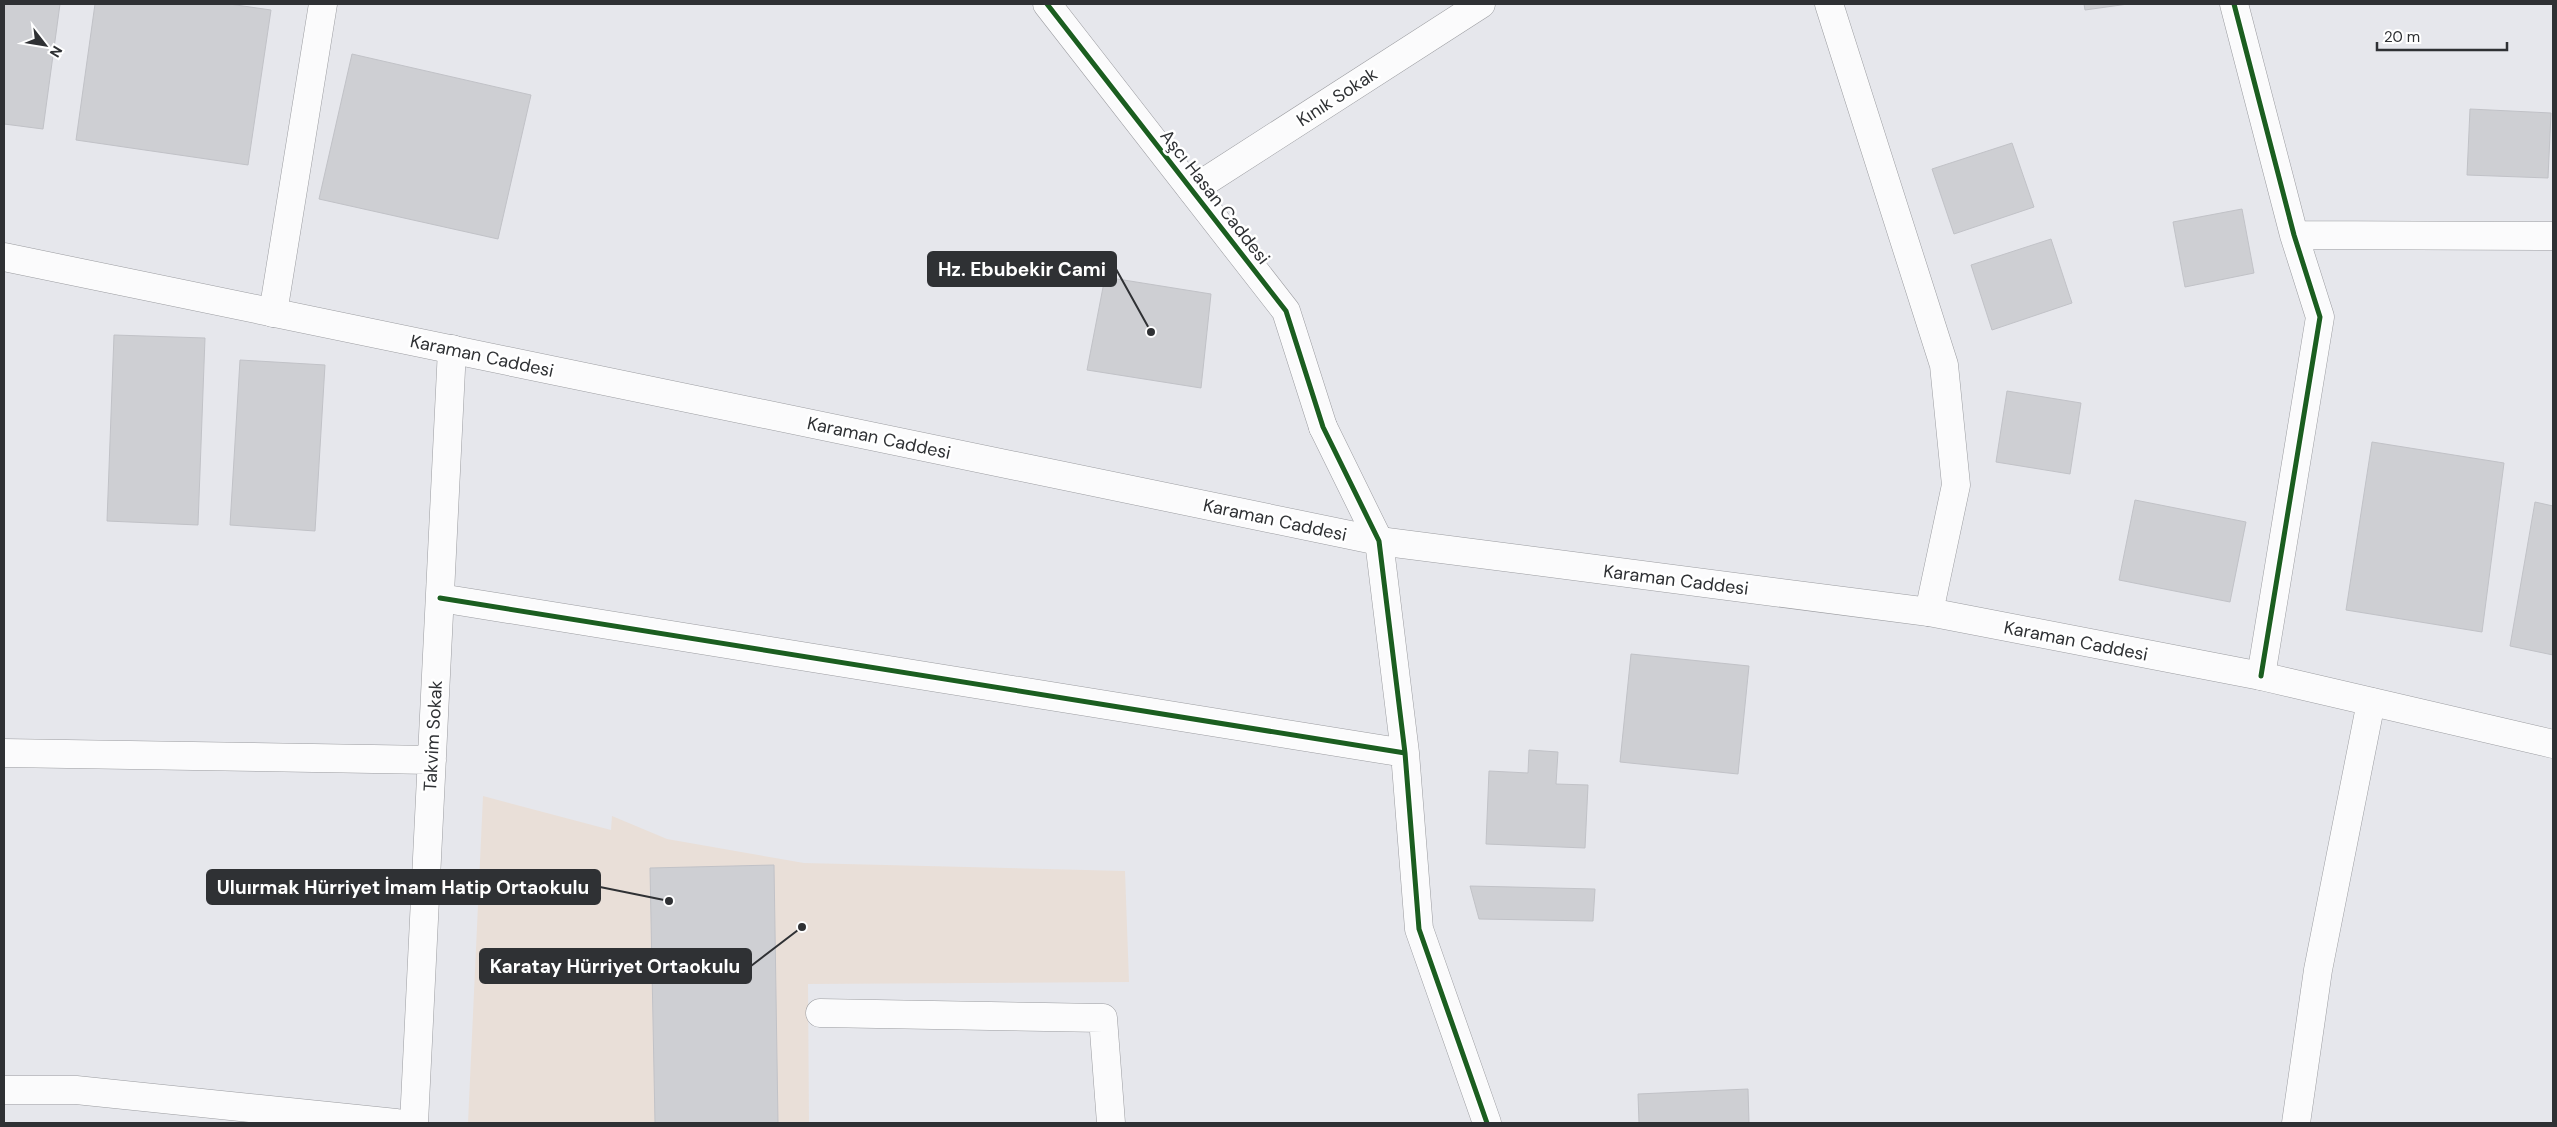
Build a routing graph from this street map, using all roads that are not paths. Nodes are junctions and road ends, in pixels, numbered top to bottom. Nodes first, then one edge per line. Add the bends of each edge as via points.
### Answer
1 (323, 4) edge
2 (1047, 4) edge
3 (1481, 4) edge
4 (1829, 4) edge
5 (2234, 4) edge
6 (1192, 190) junction
7 (2294, 235) junction
8 (2553, 236) edge
9 (4, 257) edge
10 (273, 313) junction
11 (452, 350) junction
12 (1379, 541) junction
13 (440, 598) junction
14 (1929, 612) junction
15 (2261, 676) junction
16 (2371, 702) junction
17 (2553, 744) edge
18 (4, 754) edge
19 (1405, 754) junction
20 (432, 760) junction
21 (820, 1013) dead end
22 (4, 1090) edge
23 (396, 1123) edge
24 (414, 1123) edge
25 (1111, 1123) edge
26 (1487, 1123) edge
27 (2296, 1123) edge

1 - 10 street
2 - 6 street, Aşcı Hasan Caddesi
3 - 6 street, Kınık Sokak
4 - 14 street via 1944,365 1956,486
5 - 7 street
6 - 12 street, Aşcı Hasan Caddesi via 1286,311 1323,428
7 - 8 street
7 - 15 street via 2320,317
9 - 10 street, Karaman Caddesi
10 - 11 street, Karaman Caddesi
11 - 12 street, Karaman Caddesi
11 - 13 street, Takvim Sokak
12 - 14 street, Karaman Caddesi
12 - 19 street, Aşcı Hasan Caddesi
13 - 19 street
13 - 20 street, Takvim Sokak
14 - 15 street, Karaman Caddesi
15 - 16 street, Karaman Caddesi
16 - 17 street, Karaman Caddesi
16 - 27 street via 2318,970
18 - 20 street
19 - 26 street, Aşcı Hasan Caddesi via 1420,929
20 - 24 street, Takvim Sokak
21 - 25 street via 1103,1018
22 - 23 street via 76,1090

